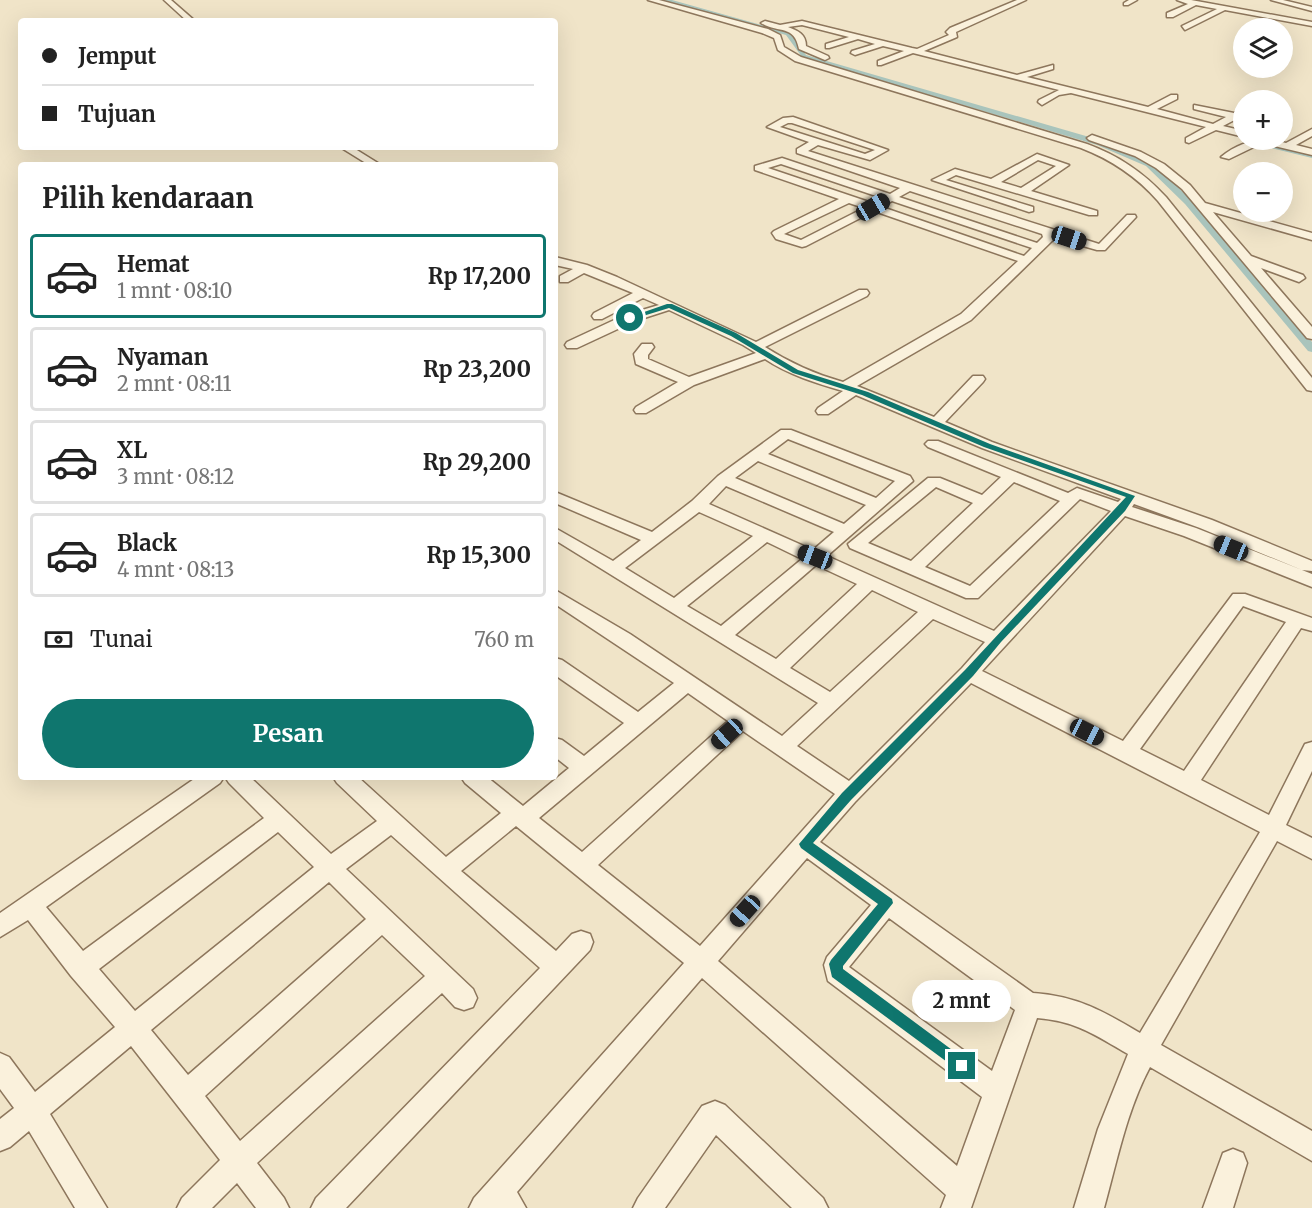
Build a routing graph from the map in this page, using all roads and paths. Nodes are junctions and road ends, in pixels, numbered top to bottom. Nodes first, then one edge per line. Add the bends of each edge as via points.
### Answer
1 (167, 0) edge
2 (651, 0) edge
3 (1023, 0) edge
4 (1134, 0) edge
5 (1180, 0) edge
6 (1275, 0) edge
7 (1195, 3) junction
8 (1126, 4) dead end
9 (682, 6) edge
10 (1265, 6) junction
11 (1224, 8) junction
12 (1312, 9) edge
13 (1254, 13) junction
14 (1312, 14) edge
15 (1170, 15) dead end
16 (188, 18) edge
17 (750, 23) junction
18 (1309, 23) edge
19 (862, 26) dead end
20 (780, 27) junction
21 (1185, 28) dead end
22 (1298, 28) dead end
23 (843, 33) junction
24 (858, 37) junction
25 (883, 44) junction
26 (829, 46) dead end
27 (918, 52) junction
28 (855, 53) dead end
29 (953, 60) junction
30 (881, 63) dead end
31 (938, 67) dead end
32 (1050, 67) dead end
33 (1005, 74) junction
34 (1018, 76) junction
35 (987, 80) dead end
36 (1037, 82) junction
37 (1020, 90) dead end
38 (1071, 91) junction
39 (1174, 97) dead end
40 (1206, 98) dead end
41 (1042, 102) dead end
42 (1122, 104) junction
43 (1197, 107) junction
44 (992, 108) dead end
45 (1140, 109) junction
46 (1105, 112) dead end
47 (1233, 113) edge
48 (1121, 116) dead end
49 (1176, 117) junction
50 (1233, 117) edge
51 (1213, 128) junction
52 (1312, 132) edge
53 (1233, 133) edge
54 (1086, 136) dead end
55 (1189, 140) dead end
56 (817, 142) junction
57 (1293, 143) edge
58 (350, 150) edge
59 (1241, 150) edge
60 (1304, 151) edge
61 (1226, 158) dead end
62 (1289, 158) dead end
63 (371, 162) edge
64 (992, 183) junction
65 (909, 187) junction
66 (1021, 193) junction
67 (890, 198) junction
68 (1166, 199) junction
69 (848, 200) junction
70 (1046, 200) junction
71 (1198, 202) junction
72 (913, 205) junction
73 (873, 207) junction
74 (1029, 209) junction
75 (895, 215) junction
76 (1131, 217) dead end
77 (1011, 219) junction
78 (1085, 222) junction
79 (987, 229) junction
80 (1047, 232) junction
81 (1312, 237) edge
82 (969, 240) junction
83 (1040, 247) junction
84 (1244, 258) junction
85 (1025, 260) junction
86 (574, 262) edge
87 (1299, 278) dead end
88 (564, 279) dead end
89 (643, 293) junction
90 (863, 293) dead end
91 (669, 306) junction
92 (598, 316) dead end
93 (1312, 335) edge
94 (572, 345) dead end
95 (647, 347) dead end
96 (761, 351) junction
97 (978, 379) dead end
98 (689, 382) junction
99 (1312, 387) edge
100 (850, 388) junction
101 (641, 410) dead end
102 (823, 411) dead end
103 (936, 424) junction
104 (933, 444) dead end
105 (757, 455) junction
106 (909, 470) dead end
107 (1012, 476) junction
108 (724, 479) junction
109 (934, 481) junction
110 (558, 499) edge
111 (1070, 499) junction
112 (984, 502) junction
113 (1126, 503) junction
114 (877, 504) junction
115 (698, 505) junction
116 (845, 531) junction
117 (558, 535) edge
118 (765, 536) junction
119 (654, 538) junction
120 (815, 557) junction
121 (1312, 568) edge
122 (614, 569) junction
123 (913, 569) junction
124 (1312, 581) edge
125 (869, 583) junction
126 (558, 598) edge
127 (675, 606) junction
128 (930, 610) junction
129 (1305, 622) edge
130 (723, 635) junction
131 (997, 640) junction
132 (558, 667) edge
133 (777, 669) junction
134 (969, 673) junction
135 (688, 682) junction
136 (831, 702) junction
137 (743, 719) junction
138 (639, 723) junction
139 (558, 748) edge
140 (782, 748) junction
141 (1312, 750) edge
142 (1126, 752) junction
143 (584, 768) junction
144 (209, 780) edge
145 (239, 780) edge
146 (347, 780) edge
147 (476, 780) edge
148 (1188, 783) junction
149 (850, 793) junction
150 (519, 816) junction
151 (277, 820) junction
152 (393, 821) junction
153 (1273, 829) junction
154 (805, 844) junction
155 (1312, 849) edge
156 (582, 866) junction
157 (330, 868) junction
158 (445, 871) junction
159 (887, 903) junction
160 (30, 905) junction
161 (384, 918) junction
162 (0, 927) edge
163 (581, 942) dead end
164 (700, 961) junction
165 (556, 967) junction
166 (80, 968) junction
167 (442, 977) junction
168 (464, 998) dead end
169 (1029, 1005) junction
170 (133, 1029) junction
171 (1145, 1049) junction
172 (0, 1066) edge
173 (998, 1092) junction
174 (187, 1094) junction
175 (32, 1112) junction
176 (0, 1137) edge
177 (1312, 1147) edge
178 (239, 1161) junction
179 (1233, 1164) dead end
180 (960, 1199) edge
181 (498, 1203) edge
182 (652, 1207) edge
183 (92, 1208) edge
184 (192, 1208) edge
185 (274, 1208) edge
186 (326, 1208) edge
187 (813, 1208) edge
188 (1089, 1208) edge
189 (1218, 1208) edge

1 - 16 street
2 - 9 street
3 - 27 street via 953,30 950,32 954,35
4 - 8 street
5 - 7 street
6 - 10 street
6 - 12 street
7 - 11 street
7 - 15 street
9 - 17 street
9 - 17 street via 697,5
10 - 13 street
10 - 14 street
11 - 13 street
11 - 21 street
13 - 18 street
17 - 20 street
17 - 68 street via 773,34 781,48 798,59 1096,150 1127,165
18 - 22 street
19 - 23 street
20 - 23 street via 801,23
20 - 44 street via 800,35 802,47 816,55
23 - 24 street
24 - 25 street
24 - 26 street
25 - 27 street
25 - 28 street
27 - 29 street
27 - 30 street
29 - 31 street
29 - 33 street
32 - 34 street
33 - 34 street
33 - 35 street
34 - 36 street
36 - 37 street
36 - 38 street
38 - 41 street via 1057,93
38 - 42 street
39 - 45 street
40 - 43 street
42 - 45 street
42 - 46 street
43 - 47 street
43 - 49 street
45 - 48 street
45 - 49 street
49 - 51 street
50 - 51 street
51 - 53 street
51 - 55 street
52 - 57 street
54 - 71 street via 1160,166
56 - 56 street via 772,127 793,120 883,150 867,158
56 - 65 street via 800,151
58 - 63 street
59 - 61 street
60 - 62 street
64 - 66 street
64 - 66 street via 1037,157 1064,165
64 - 74 street via 954,172 937,180
65 - 67 street
65 - 77 street
66 - 70 street
67 - 69 street via 782,161 759,168
67 - 72 street
67 - 73 street
68 - 71 street
68 - 99 street
69 - 73 street
69 - 73 street via 778,235 802,244
70 - 74 street
70 - 78 street
71 - 81 street
71 - 84 street
72 - 75 street
72 - 79 street
73 - 75 street
74 - 77 street
75 - 82 street
76 - 78 street via 1104,247 1097,248
77 - 80 street
78 - 80 street
79 - 82 street
79 - 83 street
80 - 83 street via 1049,238
82 - 85 street
83 - 85 street
84 - 87 street
84 - 93 street
85 - 100 street via 966,317
86 - 88 street
86 - 89 street
89 - 91 street
89 - 92 street
90 - 96 street
91 - 94 street via 630,318
91 - 96 street via 734,334
95 - 98 street via 641,361
96 - 98 street
96 - 100 street via 796,371
97 - 103 street
98 - 101 street
100 - 102 street
100 - 103 street
103 - 113 street
104 - 107 street
105 - 108 street
105 - 114 street
105 - 114 street via 787,432 904,479
106 - 109 street
107 - 111 street
107 - 112 street
108 - 115 street
108 - 116 street
109 - 112 street
109 - 123 street via 856,544
110 - 119 street
111 - 113 street via 1077,493
111 - 123 street via 972,594
112 - 123 street
113 - 121 street
113 - 124 street
113 - 131 street
114 - 116 street
115 - 118 street
115 - 119 street
116 - 120 street
117 - 122 street
118 - 120 street
118 - 127 street
119 - 122 street
120 - 125 street
120 - 130 street
122 - 127 street
125 - 128 street
125 - 133 street
126 - 135 street
127 - 130 street
128 - 131 street
128 - 136 street
129 - 142 street via 1239,598
129 - 148 street
130 - 133 street
131 - 134 street
132 - 138 street
133 - 136 street
134 - 142 street
134 - 149 street
135 - 137 street
135 - 138 street
136 - 140 street
137 - 140 street
137 - 156 street
138 - 143 street
139 - 143 street
140 - 149 street
141 - 153 street
142 - 148 street
143 - 150 street
144 - 160 street
145 - 151 street
146 - 152 street
147 - 150 street
148 - 153 street
149 - 154 street
150 - 156 street
150 - 158 street
151 - 157 street
151 - 166 street
152 - 157 street
152 - 158 street
153 - 155 street
153 - 171 street
154 - 159 street
154 - 164 street
156 - 164 street
157 - 161 street
157 - 170 street
158 - 165 street
159 - 169 street
159 - 173 street via 836,964 837,973
160 - 162 street
160 - 166 street
161 - 167 street
161 - 174 street
163 - 165 street
164 - 180 street
164 - 181 street
165 - 186 street
166 - 170 street
167 - 168 street
167 - 178 street
169 - 171 street via 1084,1015
169 - 173 street
170 - 174 street
170 - 175 street
171 - 177 street
171 - 188 street via 1127,1086
172 - 175 street
173 - 180 street
174 - 178 street
175 - 176 street
175 - 183 street
178 - 184 street
178 - 185 street
179 - 189 street
182 - 187 street via 715,1115

